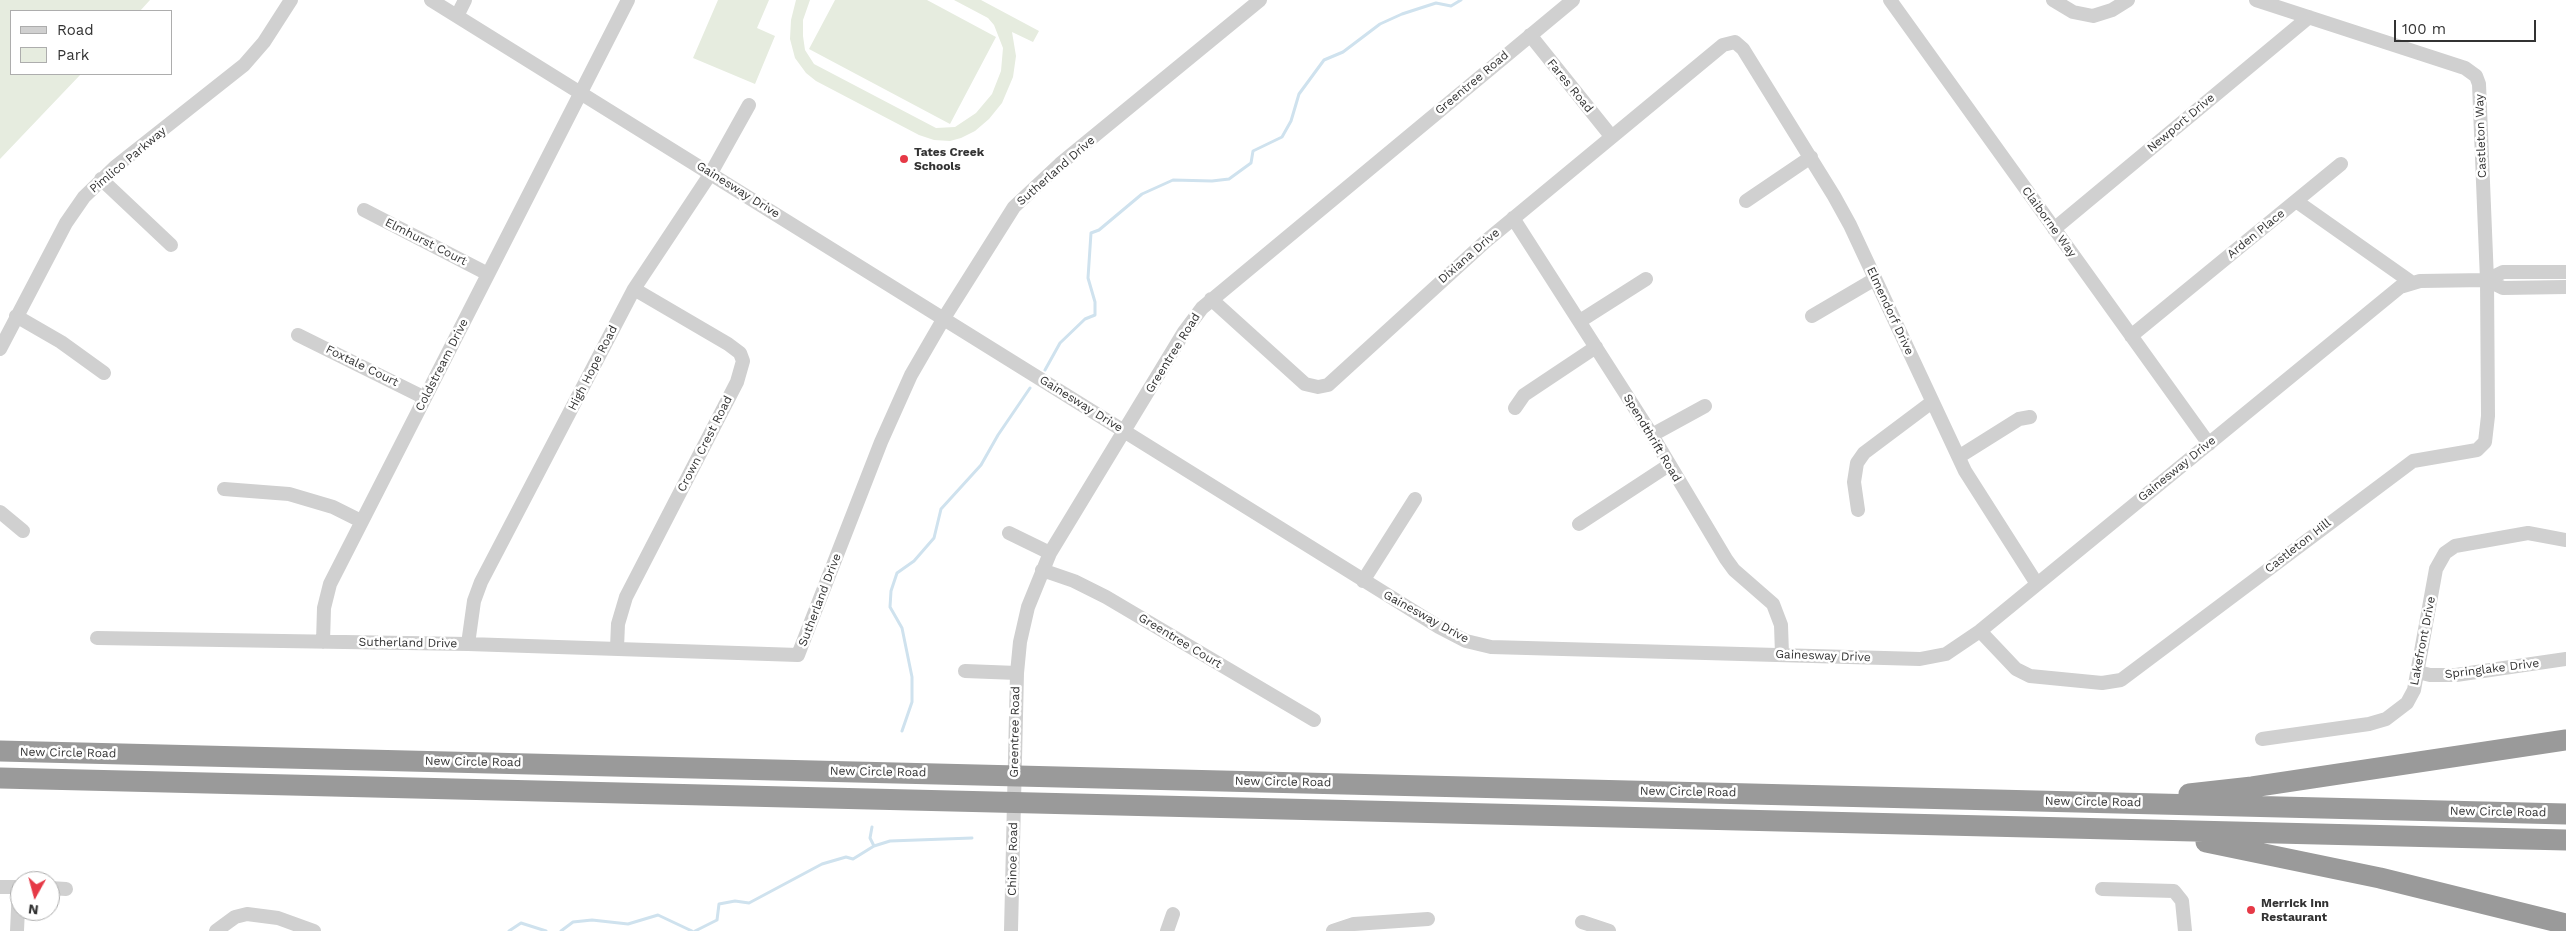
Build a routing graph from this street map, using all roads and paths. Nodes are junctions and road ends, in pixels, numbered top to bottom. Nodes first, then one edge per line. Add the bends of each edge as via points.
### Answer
1 (291, 0) edge
2 (431, 0) edge
3 (465, 0) edge
4 (628, 0) edge
5 (1260, 0) edge
6 (1573, 0) edge
7 (1890, 0) edge
8 (2053, 0) edge
9 (2128, 0) edge
10 (2256, 0) edge
11 (457, 16) junction
12 (2309, 18) junction
13 (1530, 35) junction
14 (1735, 42) joint
15 (580, 92) junction
16 (749, 105) dead end
17 (1611, 136) junction
18 (1810, 157) junction
19 (2341, 164) dead end
20 (711, 173) junction
21 (101, 180) junction
22 (1746, 201) dead end
23 (2296, 201) junction
24 (364, 210) dead end
25 (1513, 218) junction
26 (2054, 230) junction
27 (171, 245) dead end
28 (2566, 272) edge
29 (488, 274) junction
30 (1646, 279) dead end
31 (1875, 279) junction
32 (2487, 280) junction
33 (2411, 282) junction
34 (2566, 287) edge
35 (634, 288) junction
36 (1211, 299) junction
37 (16, 316) junction
38 (1812, 316) dead end
39 (944, 318) junction
40 (1580, 321) junction
41 (298, 335) dead end
42 (2131, 336) junction
43 (1596, 347) junction
44 (0, 348) edge
45 (104, 374) dead end
46 (426, 398) junction
47 (1932, 402) junction
48 (1705, 406) dead end
49 (1515, 408) dead end
50 (2030, 417) dead end
51 (1125, 431) junction
52 (1652, 435) junction
53 (2208, 444) junction
54 (1960, 456) junction
55 (1669, 465) junction
56 (224, 489) dead end
57 (1415, 499) dead end
58 (1858, 510) dead end
59 (0, 512) edge
60 (361, 521) junction
61 (1578, 524) dead end
62 (23, 532) dead end
63 (1010, 533) dead end
64 (2566, 540) edge
65 (1050, 553) junction
66 (1042, 570) junction
67 (1363, 580) junction
68 (2037, 584) junction
69 (1980, 631) junction
70 (97, 638) dead end
71 (323, 642) junction
72 (468, 644) junction
73 (617, 648) junction
74 (1782, 654) junction
75 (2566, 659) edge
76 (965, 671) dead end
77 (2418, 672) junction
78 (1017, 673) junction
79 (1314, 720) dead end
80 (2262, 739) dead end
81 (2563, 740) edge
82 (0, 751) edge
83 (0, 778) edge
84 (1014, 788) joint
85 (1932, 798) junction
86 (2566, 814) edge
87 (2071, 828) junction
88 (2566, 840) edge
89 (60, 889) edge
90 (66, 889) dead end
91 (2102, 890) dead end
92 (1173, 914) dead end
93 (1428, 919) dead end
94 (1582, 922) dead end
95 (2566, 924) edge
96 (216, 931) edge
97 (314, 931) edge
98 (1011, 931) edge
99 (1167, 931) edge
100 (1333, 931) edge
101 (1609, 931) edge
102 (2185, 931) edge

1 - 21 street, Pimlico Parkway via 264,42 244,64
2 - 11 street, Gainesway Drive
3 - 11 street
4 - 15 street, Coldstream Drive
5 - 39 street, Sutherland Drive via 1023,197
6 - 13 street, Greentree Road
7 - 26 street, Claiborne Way
8 - 9 street via 2073,12 2093,16
10 - 12 street, Castleton Way
11 - 15 street, Gainesway Drive
12 - 26 street, Newport Drive
12 - 32 street, Castleton Way via 2465,68 2476,76 2479,84
13 - 17 street, Fares Road
13 - 36 street, Greentree Road
14 - 17 street, Dixiana Drive via 1723,45
14 - 18 street, Elmendorf Drive via 1743,49
15 - 20 street, Gainesway Drive
15 - 29 street, Coldstream Drive
16 - 20 street, High Hope Road
17 - 25 street, Dixiana Drive
18 - 22 street
18 - 31 street, Elmendorf Drive via 1850,225
19 - 23 street
20 - 35 street, High Hope Road
20 - 39 street, Gainesway Drive
21 - 27 street
21 - 37 street, Pimlico Parkway via 66,223
23 - 33 street, Arden Place
23 - 42 street, Arden Place
24 - 29 street, Elmhurst Court
25 - 36 street, Dixiana Drive via 1328,384 1318,387 1304,384
25 - 40 street, Spendthrift Road
26 - 42 street, Claiborne Way
28 - 32 street, Gainesway Drive via 2503,272
29 - 46 street, Coldstream Drive
30 - 40 street
31 - 38 street
31 - 47 street, Elmendorf Drive
32 - 33 street, Gainesway Drive
32 - 34 street, Gainesway Drive via 2503,288
32 - 69 street, Castleton Hill via 2488,416 2483,446 2477,450 2413,461 2121,680 2052,679 2023,673 2008,662
33 - 53 street, Gainesway Drive via 2392,293
35 - 72 street, High Hope Road via 481,582 472,608
35 - 73 street, Crown Crest Road via 728,344 740,353 743,361 737,382 626,597 618,624
36 - 51 street, Greentree Road via 1184,332
37 - 44 street, Pimlico Parkway
37 - 45 street via 62,342
39 - 51 street, Gainesway Drive
39 - 73 street, Sutherland Drive via 911,375 885,433 798,655
40 - 43 street, Spendthrift Road
41 - 46 street, Foxtale Court
42 - 53 street, Claiborne Way
43 - 49 street via 1524,395
43 - 52 street, Spendthrift Road
46 - 60 street, Coldstream Drive
47 - 54 street, Elmendorf Drive
47 - 58 street via 1864,453 1857,463 1854,482
48 - 52 street
50 - 54 street via 2019,419
51 - 65 street, Greentree Road
51 - 67 street, Gainesway Drive
52 - 55 street, Spendthrift Road
53 - 68 street, Gainesway Drive
54 - 68 street, Elmendorf Drive via 1972,484
55 - 61 street
55 - 74 street, Spendthrift Road via 1734,570 1773,604 1782,625
56 - 60 street via 296,495 333,507
57 - 67 street
59 - 62 street
60 - 71 street, Coldstream Drive via 326,595
63 - 65 street
64 - 77 street, Lakefront Drive via 2528,533 2471,542 2455,546 2445,553 2436,569
65 - 66 street, Greentree Road
66 - 78 street, Greentree Road via 1028,607
66 - 79 street, Greentree Court via 1106,597
67 - 74 street, Gainesway Drive via 1455,636 1491,647
68 - 69 street, Gainesway Drive
69 - 74 street, Gainesway Drive via 1958,647 1934,658
70 - 71 street, Sutherland Drive
71 - 72 street, Sutherland Drive
72 - 73 street, Sutherland Drive
75 - 77 street, Springlake Drive via 2456,674
76 - 78 street
77 - 80 street, Lakefront Drive via 2407,703 2386,719
78 - 84 street, Greentree Road
81 - 85 highway via 2186,794
82 - 85 highway, New Circle Road
83 - 87 highway, New Circle Road
84 - 98 street, Chinoe Road
85 - 86 highway, New Circle Road
87 - 88 highway, New Circle Road
87 - 95 highway via 2176,837 2239,848
89 - 90 street
91 - 102 street via 2174,892 2182,901
92 - 99 street
93 - 100 street via 1354,924
94 - 101 street
96 - 97 street via 235,917 247,914 278,918

